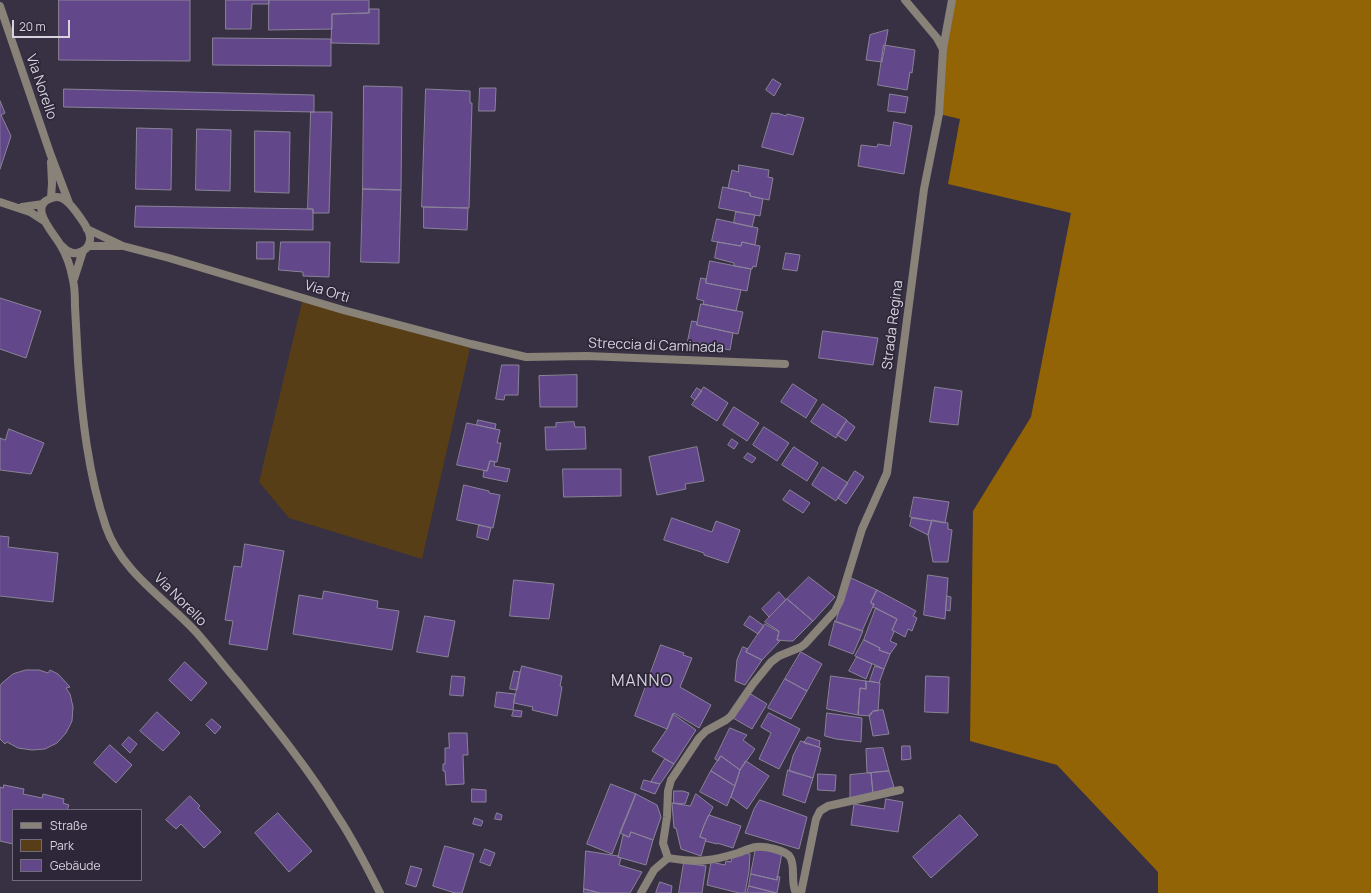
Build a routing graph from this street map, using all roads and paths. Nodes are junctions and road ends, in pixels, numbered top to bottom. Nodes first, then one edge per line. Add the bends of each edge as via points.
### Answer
1 (905, 0) edge
2 (952, 0) edge
3 (0, 6) edge
4 (944, 50) junction
5 (50, 153) junction
6 (51, 198) junction
7 (0, 202) edge
8 (69, 203) junction
9 (44, 204) junction
10 (19, 208) junction
11 (44, 220) junction
12 (87, 229) junction
13 (61, 245) junction
14 (123, 246) junction
15 (85, 249) junction
16 (74, 282) junction
17 (526, 357) joint
18 (785, 364) dead end
19 (900, 790) dead end
20 (668, 858) junction
21 (380, 893) edge
22 (641, 893) edge
23 (796, 893) edge
24 (801, 893) edge

1 - 4 street
2 - 4 street, Strada Regina
3 - 5 street, Via Norello
4 - 20 street, Strada Regina via 938,114 924,189 887,473 862,529 835,610 801,647 771,662 752,684 731,716 699,738 671,780 663,843
5 - 6 street, Via Norello
5 - 8 street, Via Norello
6 - 8 street via 60,197
6 - 9 street
7 - 10 street
8 - 12 street, Via Norello
9 - 10 street
9 - 11 street via 41,214
10 - 11 street
11 - 13 street, Via Norello
12 - 14 street, Via Orti
12 - 15 street, Via Norello via 90,237
13 - 15 street via 73,253
13 - 16 street, Via Norello
14 - 15 street, Via Orti
14 - 17 street, Via Orti via 343,310
15 - 16 street, Via Norello
16 - 21 street, Via Norello via 84,424 101,511 110,537 126,564 197,634 269,720 339,817
17 - 18 street, Streccia di Caminada via 602,357
19 - 24 street via 828,806 820,811 816,819
20 - 22 street via 654,870
20 - 23 street via 688,861 710,860 755,847 783,851 792,860

